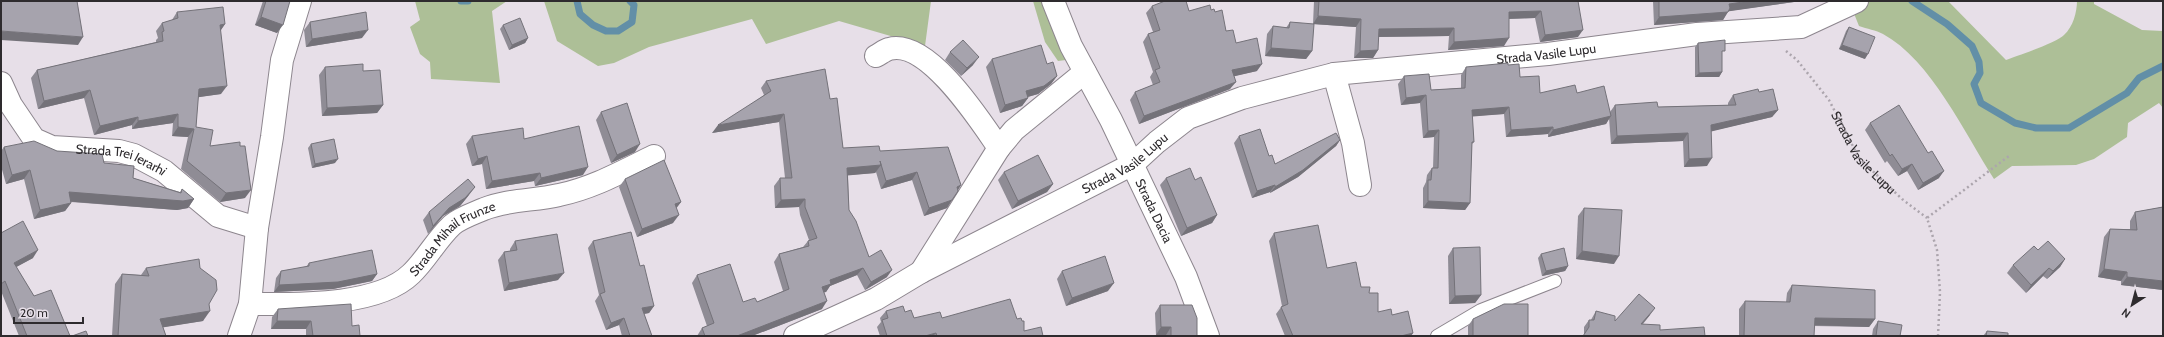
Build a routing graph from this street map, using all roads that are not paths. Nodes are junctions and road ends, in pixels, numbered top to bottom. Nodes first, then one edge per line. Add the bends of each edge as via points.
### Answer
1 (300, 1) edge
2 (1053, 1) edge
3 (1857, 1) edge
4 (876, 56) dead end
5 (1085, 72) junction
6 (1334, 74) junction
7 (1, 83) edge
8 (999, 148) junction
9 (654, 156) dead end
10 (1133, 164) junction
11 (1360, 185) dead end
12 (257, 228) junction
13 (921, 272) junction
14 (1555, 281) dead end
15 (250, 304) junction
16 (239, 336) edge
17 (795, 336) edge
18 (1208, 336) edge
19 (1437, 336) edge

1 - 12 street via 282,60
2 - 5 street, Strada Dacia via 1071,46
3 - 6 street, Strada Vasile Lupu via 1800,26 1697,34 1548,54
4 - 8 street via 890,48 910,50 930,63 950,81 969,104
5 - 8 street, Strada Vasile Lupu via 1014,130
5 - 10 street, Strada Dacia
6 - 10 street, Strada Vasile Lupu via 1242,98 1188,118
6 - 11 street
7 - 12 street, Strada Trei Ierarhi via 11,105 34,140 52,148 119,151 134,155 164,171 218,216
8 - 13 street, Strada Vasile Lupu
9 - 15 street, Strada Mihail Frunze via 591,187 558,196 487,208 453,224 411,274 400,283 383,290 346,300 308,304
10 - 13 street, Strada Vasile Lupu
10 - 18 street, Strada Dacia via 1186,277
12 - 15 street
13 - 17 street, Strada Vasile Lupu via 876,299
14 - 19 lane via 1481,310
15 - 16 street

